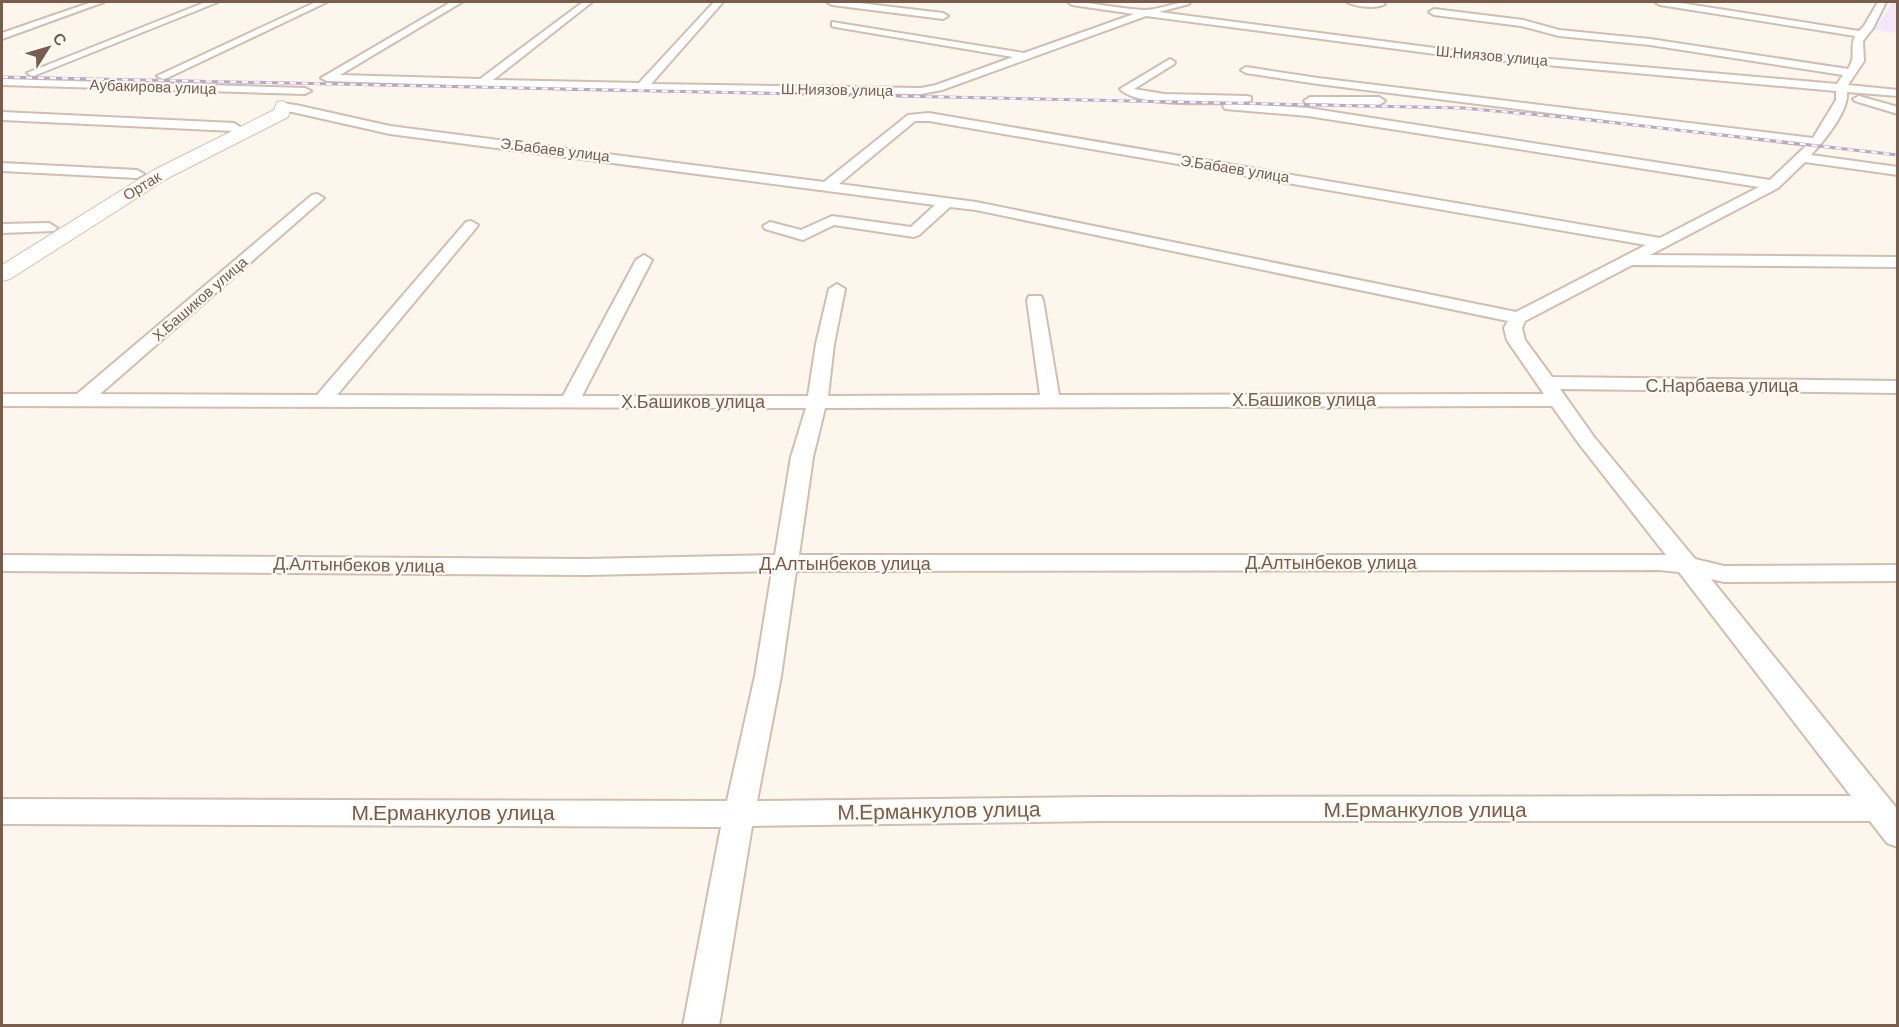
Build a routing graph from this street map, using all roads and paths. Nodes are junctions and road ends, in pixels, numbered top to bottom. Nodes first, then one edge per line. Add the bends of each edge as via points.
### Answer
1 (99, 2) edge
2 (213, 2) edge
3 (322, 2) edge
4 (457, 2) edge
5 (588, 2) edge
6 (719, 2) edge
7 (832, 2) edge
8 (1072, 2) edge
9 (1186, 2) edge
10 (1352, 2) edge
11 (1660, 2) edge
12 (1882, 2) edge
13 (845, 3) junction
14 (1380, 4) dead end
15 (1434, 12) dead end
16 (1526, 12) dead end
17 (1145, 13) junction
18 (943, 16) dead end
19 (1523, 23) junction
20 (1861, 34) junction
21 (2, 36) edge
22 (1024, 56) junction
23 (1170, 62) dead end
24 (1246, 70) dead end
25 (32, 73) dead end
26 (1849, 73) junction
27 (163, 76) dead end
28 (2, 82) edge
29 (482, 83) junction
30 (316, 85) junction
31 (643, 86) junction
32 (1841, 91) junction
33 (1898, 93) edge
34 (1431, 95) junction
35 (283, 106) junction
36 (1229, 106) dead end
37 (1898, 111) edge
38 (2, 116) edge
39 (234, 127) junction
40 (1809, 149) junction
41 (2, 167) edge
42 (1898, 171) edge
43 (137, 174) junction
44 (1773, 184) junction
45 (829, 185) junction
46 (317, 198) dead end
47 (947, 202) junction
48 (471, 225) dead end
49 (770, 226) dead end
50 (49, 228) junction
51 (2, 229) edge
52 (1662, 243) junction
53 (2, 258) edge
54 (644, 260) dead end
55 (1630, 260) junction
56 (1898, 262) edge
57 (2, 274) edge
58 (837, 289) dead end
59 (1035, 300) dead end
60 (1518, 318) junction
61 (1898, 387) edge
62 (1552, 391) junction
63 (83, 399) junction
64 (2, 400) edge
65 (1050, 400) junction
66 (322, 401) junction
67 (569, 402) junction
68 (818, 402) junction
69 (2, 563) edge
70 (785, 563) junction
71 (1688, 566) junction
72 (1898, 573) edge
73 (1877, 808) junction
74 (2, 812) edge
75 (739, 814) junction
76 (1898, 834) edge
77 (701, 1026) edge

1 - 21 street
2 - 25 street
3 - 27 street
4 - 30 street, Ортак
5 - 29 street
6 - 31 street
7 - 13 street
8 - 17 street, Ш.Ниязов улица
9 - 17 street, Ш.Ниязов улица
10 - 14 street
11 - 20 street
12 - 20 street
13 - 18 street
13 - 22 street, Ш.Ниязов улица via 833,29
15 - 19 street, Ш.Ниязов улица
16 - 19 street, Ш.Ниязов улица
17 - 22 street, Ш.Ниязов улица
17 - 32 street, Ш.Ниязов улица via 1355,42
19 - 26 street, Ш.Ниязов улица via 1531,28 1694,48
20 - 26 street via 1860,61
22 - 31 street, Ш.Ниязов улица via 921,91
23 - 34 street via 1126,89 1147,96 1320,101 1384,101
24 - 34 street
26 - 32 street
28 - 30 street, Аубакирова улица
29 - 30 street, Аубакирова улица
29 - 31 street, Ш.Ниязов улица
30 - 35 street, Ортак
32 - 33 street, Ш.Ниязов улица
32 - 37 street, Ш.Ниязов улица
32 - 40 street via 1842,100
34 - 40 street
35 - 39 street, Ортак
35 - 45 street, Э.Бабаев улица via 390,130
35 - 57 street, Ортак via 282,113 161,174
36 - 44 street via 1308,112
38 - 39 street
39 - 43 street, Ортак
40 - 42 street
40 - 44 street
41 - 43 street
43 - 50 street, Ортак
44 - 52 street
45 - 47 street, Э.Бабаев улица
45 - 52 street, Э.Бабаев улица via 912,118 929,117
46 - 63 street, Х.Башиков улица
47 - 49 street via 914,232 832,220 803,235
47 - 60 street, Э.Бабаев улица
48 - 66 street
50 - 51 street
50 - 53 street, Ортак
52 - 55 street
54 - 67 street
55 - 56 street
55 - 60 street
58 - 68 street
59 - 65 street
60 - 62 street via 1513,328 1516,340
61 - 62 street, С.Нарбаева улица
62 - 65 street, Х.Башиков улица
62 - 71 street via 1587,441
63 - 64 street, Х.Башиков улица
63 - 66 street, Х.Башиков улица
65 - 68 street, Х.Башиков улица
66 - 67 street, Х.Башиков улица
67 - 68 street, Х.Башиков улица
68 - 70 street via 802,457
69 - 70 street, Д.Алтынбеков улица via 586,567
70 - 71 street, Д.Алтынбеков улица via 1659,562
70 - 75 street via 768,676
71 - 72 street via 1724,574
71 - 73 street
73 - 75 street, М.Ерманкулов улица via 1099,809
73 - 76 street
74 - 75 street, М.Ерманкулов улица
75 - 77 street

